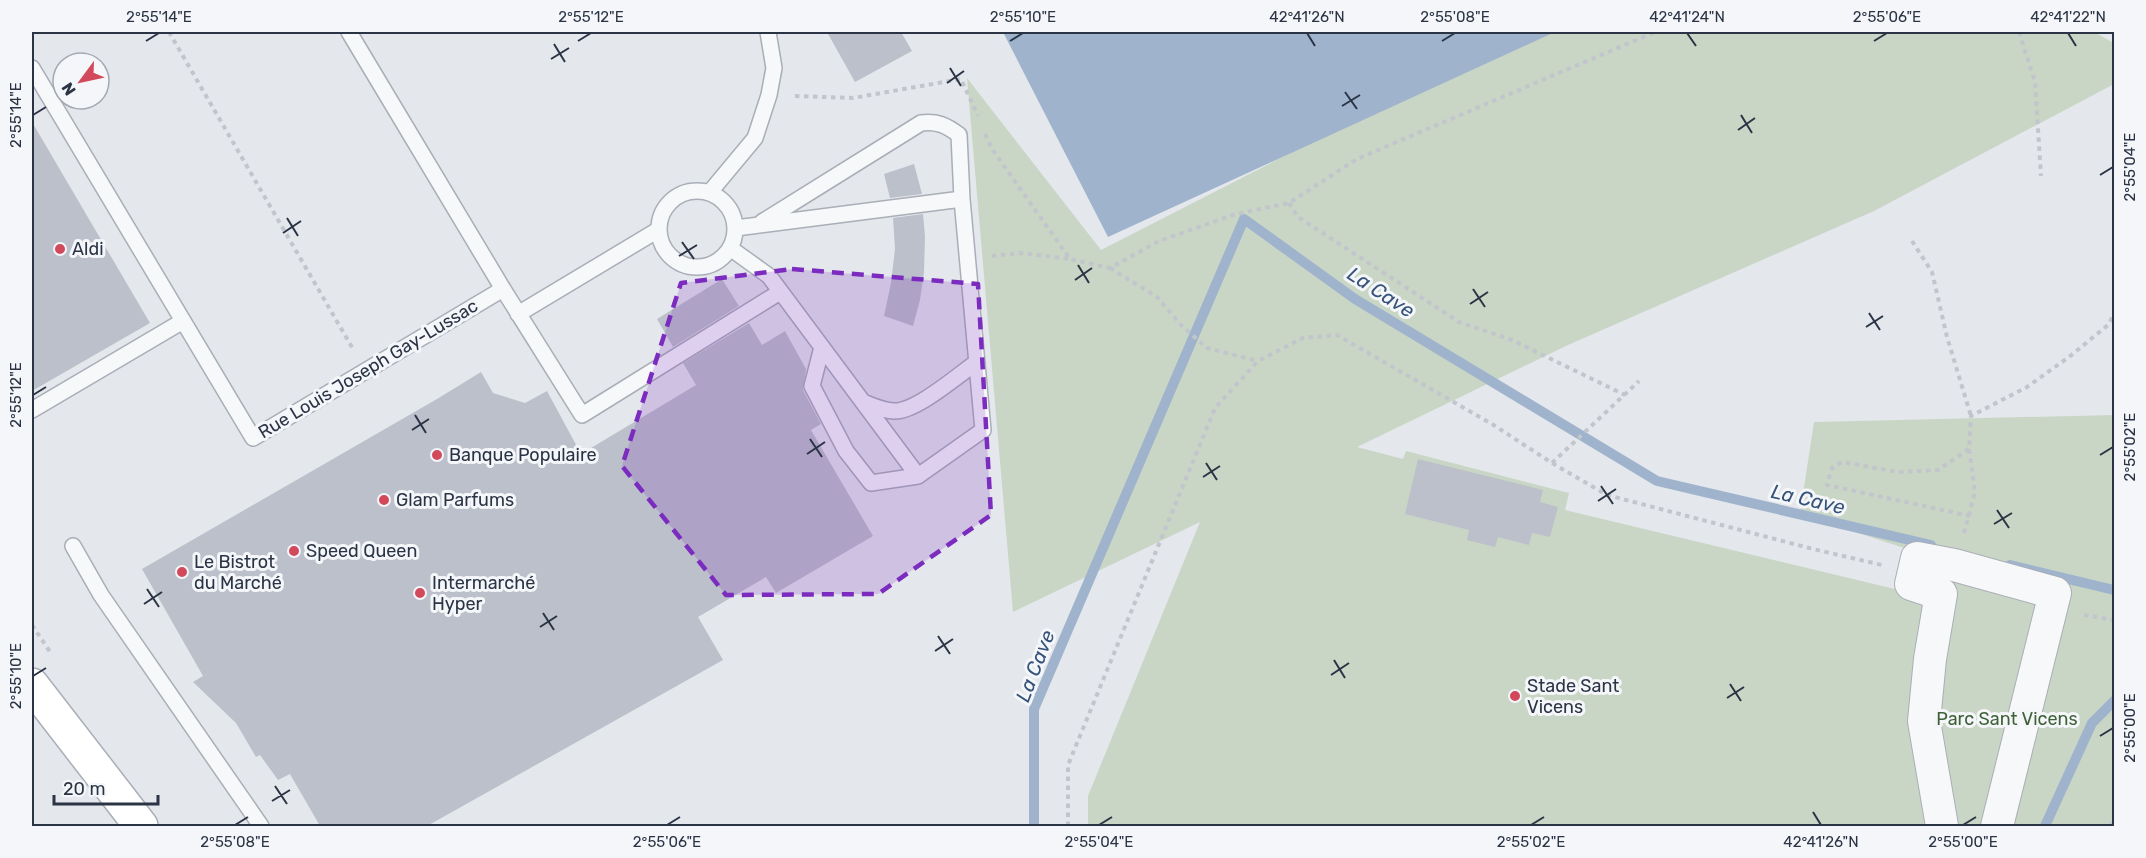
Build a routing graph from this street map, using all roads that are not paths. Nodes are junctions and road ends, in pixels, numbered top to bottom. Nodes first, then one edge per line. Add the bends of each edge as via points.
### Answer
1 (349, 32) edge
2 (768, 32) edge
3 (32, 68) edge
4 (710, 192) junction
5 (962, 199) junction
6 (757, 225) junction
7 (735, 228) junction
8 (658, 230) junction
9 (730, 248) junction
10 (503, 289) junction
11 (780, 292) junction
12 (518, 314) junction
13 (183, 321) junction
14 (822, 347) junction
15 (977, 362) junction
16 (863, 402) junction
17 (32, 410) edge
18 (918, 476) junction
19 (73, 546) dead end
20 (32, 685) edge
21 (141, 826) edge
22 (261, 826) edge
23 (1942, 826) edge
24 (1997, 826) edge

1 - 10 lane
2 - 4 lane via 774,68 755,138
3 - 13 lane, Rue Louis Joseph Gay-Lussac
4 - 7 lane via 728,207
4 - 8 lane via 685,191 674,197 665,206
5 - 6 lane
5 - 6 lane via 959,135 946,125 921,123
5 - 15 lane
6 - 7 lane
7 - 9 lane
8 - 9 lane via 666,253 687,267 712,265
8 - 12 lane
9 - 11 lane via 769,276
10 - 12 lane
10 - 13 lane, Rue Louis Joseph Gay-Lussac via 253,438
11 - 12 lane via 582,415
11 - 14 lane
13 - 17 lane
14 - 16 lane
14 - 18 lane via 812,386 846,451 872,483
15 - 16 lane via 911,409 882,410
15 - 18 lane via 983,430
16 - 18 lane
19 - 22 lane via 101,595
20 - 21 street
23 - 24 street via 1924,721 1941,594 1911,584 1917,558 2055,593

